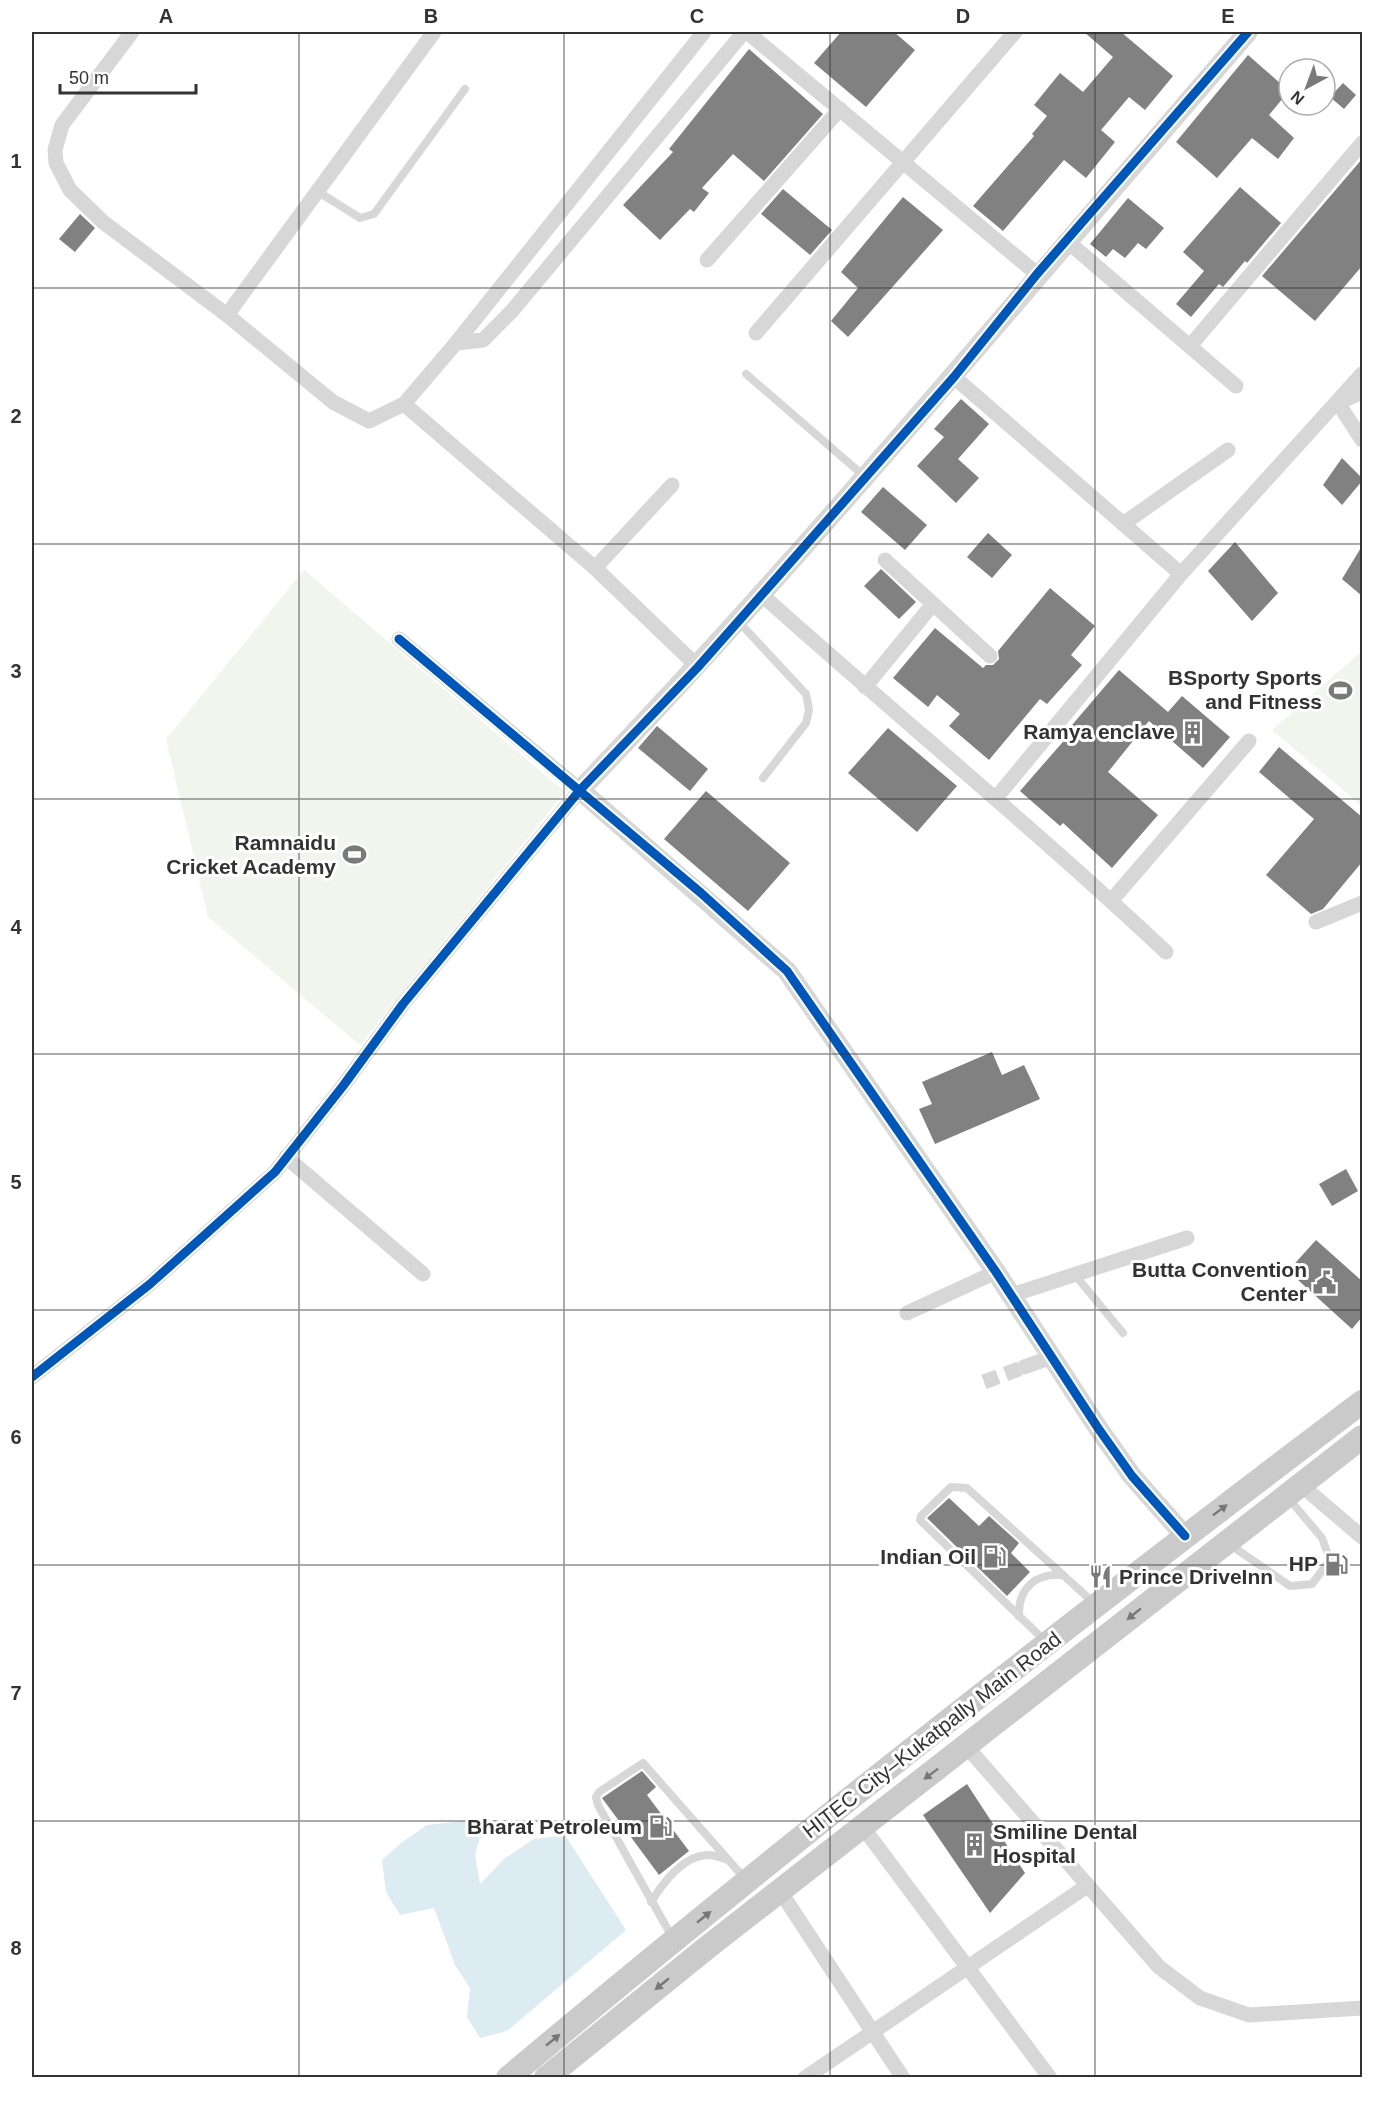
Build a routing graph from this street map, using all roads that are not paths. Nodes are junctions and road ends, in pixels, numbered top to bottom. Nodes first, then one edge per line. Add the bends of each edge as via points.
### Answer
1 (132, 32) edge
2 (434, 32) edge
3 (704, 32) edge
4 (746, 32) edge
5 (1015, 32) edge
6 (1248, 32) edge
7 (465, 89) dead end
8 (840, 109) junction
9 (1362, 143) edge
10 (903, 163) junction
11 (317, 191) junction
12 (1067, 241) junction
13 (706, 260) dead end
14 (1037, 274) junction
15 (227, 315) junction
16 (756, 333) dead end
17 (456, 343) junction
18 (1190, 346) junction
19 (746, 374) dead end
20 (1362, 374) edge
21 (954, 377) junction
22 (1236, 386) dead end
23 (1362, 392) edge
24 (1338, 403) junction
25 (404, 404) junction
26 (1362, 440) edge
27 (1228, 450) dead end
28 (864, 476) junction
29 (672, 485) dead end
30 (1123, 524) junction
31 (885, 560) dead end
32 (595, 568) junction
33 (1181, 574) junction
34 (762, 595) junction
35 (933, 604) junction
36 (738, 621) junction
37 (399, 639) dead end
38 (990, 656) dead end
39 (698, 667) junction
40 (865, 687) junction
41 (1249, 741) dead end
42 (763, 778) dead end
43 (580, 790) junction
44 (996, 798) junction
45 (1112, 901) junction
46 (1362, 903) edge
47 (1316, 922) dead end
48 (1166, 952) dead end
49 (286, 1157) junction
50 (1187, 1238) dead end
51 (996, 1272) junction
52 (423, 1274) dead end
53 (1075, 1275) junction
54 (1012, 1295) junction
55 (907, 1313) dead end
56 (1123, 1333) dead end
57 (1052, 1357) junction
58 (1024, 1367) tunnel mouth
59 (32, 1377) edge
60 (1362, 1402) edge
61 (1362, 1437) edge
62 (1293, 1490) junction
63 (1185, 1536) junction
64 (1362, 1538) edge
65 (1226, 1542) junction
66 (1062, 1575) junction
67 (1096, 1605) junction
68 (1019, 1616) junction
69 (1048, 1643) junction
70 (967, 1748) junction
71 (862, 1826) junction
72 (729, 1860) junction
73 (747, 1882) junction
74 (1087, 1886) junction
75 (780, 1891) junction
76 (651, 1902) junction
77 (674, 1941) junction
78 (966, 1966) junction
79 (1362, 2008) edge
80 (872, 2032) junction
81 (508, 2078) edge
82 (546, 2078) edge
83 (805, 2078) edge
84 (903, 2078) edge
85 (1050, 2078) edge

1 - 15 street via 62,125 55,150 56,163 70,190 103,222
2 - 11 street
3 - 17 street
4 - 8 street
4 - 17 street via 512,311 483,340
5 - 10 street
6 - 12 street
7 - 11 lane via 374,214 360,218
8 - 10 street
8 - 13 street
9 - 18 street
10 - 14 street
10 - 16 street
11 - 15 street
12 - 14 street
12 - 18 street
14 - 21 street
15 - 25 street via 333,402 369,421
17 - 25 street
18 - 22 street
19 - 28 lane
20 - 24 street
21 - 28 street
21 - 30 street
23 - 24 street
24 - 26 street
24 - 33 street
25 - 32 street
27 - 30 street
28 - 34 street
29 - 32 street
30 - 33 street
31 - 35 street
32 - 39 street
33 - 44 street
34 - 36 street
34 - 40 street
35 - 38 street
35 - 40 street
36 - 39 street
36 - 42 lane via 806,694 809,710 806,723
37 - 43 street
39 - 43 street
40 - 44 street
41 - 45 street
43 - 49 street via 403,1004
43 - 51 street via 787,970
44 - 45 street
45 - 48 street
46 - 47 street
49 - 52 street
49 - 59 street via 275,1172 150,1284
50 - 53 street
51 - 54 street
51 - 55 street
53 - 54 street
53 - 56 lane
54 - 57 street
57 - 58 street
57 - 63 street via 1132,1476
63 -> 60 main road, HITEC City–Kukatpally Main Road
61 - 62 main road, HITEC City–Kukatpally Main Road
62 - 64 street
62 - 65 main road, HITEC City–Kukatpally Main Road
62 - 65 lane via 1322,1538 1330,1560 1312,1584 1290,1586
63 - 67 main road, HITEC City–Kukatpally Main Road
65 -> 70 main road, HITEC City–Kukatpally Main Road
66 - 67 lane
66 - 68 lane via 1046,1573 1034,1581 1018,1603
66 - 68 lane via 967,1488 951,1487 921,1516 924,1526
67 - 69 main road, HITEC City–Kukatpally Main Road
68 - 69 lane
69 - 73 main road, HITEC City–Kukatpally Main Road
70 -> 71 main road, HITEC City–Kukatpally Main Road
70 - 74 street
71 - 75 main road, HITEC City–Kukatpally Main Road
71 - 78 street
72 - 73 lane
72 - 76 lane via 709,1855 690,1859 664,1882
72 - 76 lane via 640,1763 596,1797
77 -> 73 main road, HITEC City–Kukatpally Main Road
74 - 78 street
74 - 79 street via 1159,1967 1200,1998 1249,2015
75 - 80 street
75 -> 82 main road, HITEC City–Kukatpally Main Road
76 - 77 lane
81 -> 77 main road, HITEC City–Kukatpally Main Road
78 - 80 street
78 - 85 street
80 - 83 street
80 - 84 street

